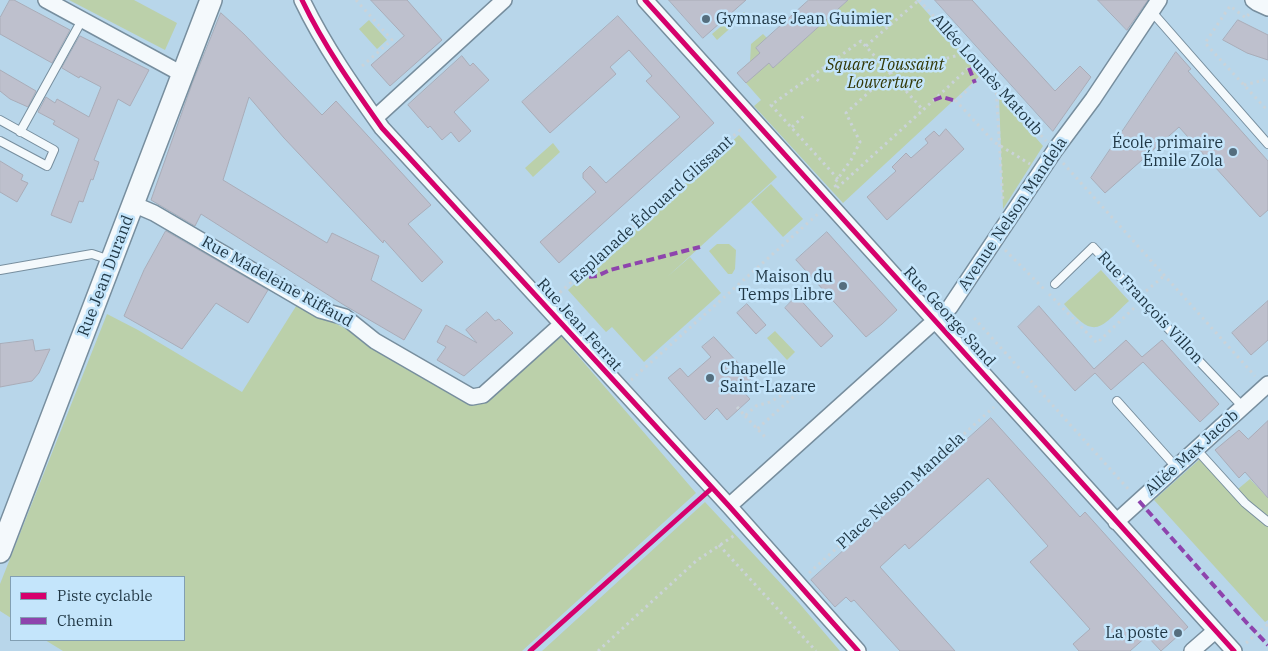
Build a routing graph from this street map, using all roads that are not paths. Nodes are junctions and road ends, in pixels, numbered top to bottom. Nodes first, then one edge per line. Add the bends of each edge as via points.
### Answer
1 (46, 0) edge
2 (211, 0) edge
3 (302, 0) edge
4 (504, 0) edge
5 (645, 0) edge
6 (1155, 6) edge
7 (82, 20) junction
8 (182, 74) junction
9 (375, 118) junction
10 (0, 121) edge
11 (20, 132) junction
12 (0, 141) edge
13 (1268, 144) edge
14 (133, 204) junction
15 (112, 261) junction
16 (0, 270) edge
17 (1055, 284) dead end
18 (935, 320) junction
19 (562, 324) junction
20 (1266, 385) edge
21 (1117, 401) dead end
22 (1243, 407) junction
23 (1196, 449) junction
24 (1176, 467) junction
25 (728, 506) junction
26 (1116, 522) junction
27 (1268, 522) edge
28 (0, 552) edge
29 (1215, 631) junction
30 (1238, 648) edge
31 (858, 651) edge
32 (1192, 651) edge

1 - 7 street
2 - 8 street, Rue Jean Durand
3 - 9 street, Rue Jean Ferrat via 316,29
4 - 9 street
5 - 18 street, Rue George Sand
6 - 13 lane
6 - 18 street, Avenue Nelson Mandela via 950,307
7 - 8 street
7 - 11 lane
8 - 14 street, Rue Jean Durand
9 - 19 street, Rue Jean Ferrat
10 - 11 lane
11 - 12 lane via 54,150 47,166
14 - 15 street, Rue Jean Durand
14 - 19 street, Rue Madeleine Riffaud via 154,213 320,310 345,317 375,340 472,397 482,395
15 - 16 lane via 92,254
15 - 28 street, Rue Jean Durand
17 - 22 lane, Rue François Villon via 1093,247
18 - 25 street, Avenue Nelson Mandela
18 - 26 street, Rue George Sand
19 - 25 street, Rue Jean Ferrat
20 - 22 street, Allée Max Jacob
21 - 24 lane
22 - 23 street, Allée Max Jacob
23 - 24 street, Allée Max Jacob
23 - 27 lane via 1245,503
24 - 26 street, Allée Max Jacob
25 - 31 street, Rue Jean Ferrat
26 - 29 street, Rue George Sand
29 - 30 street, Rue George Sand
29 - 32 street

